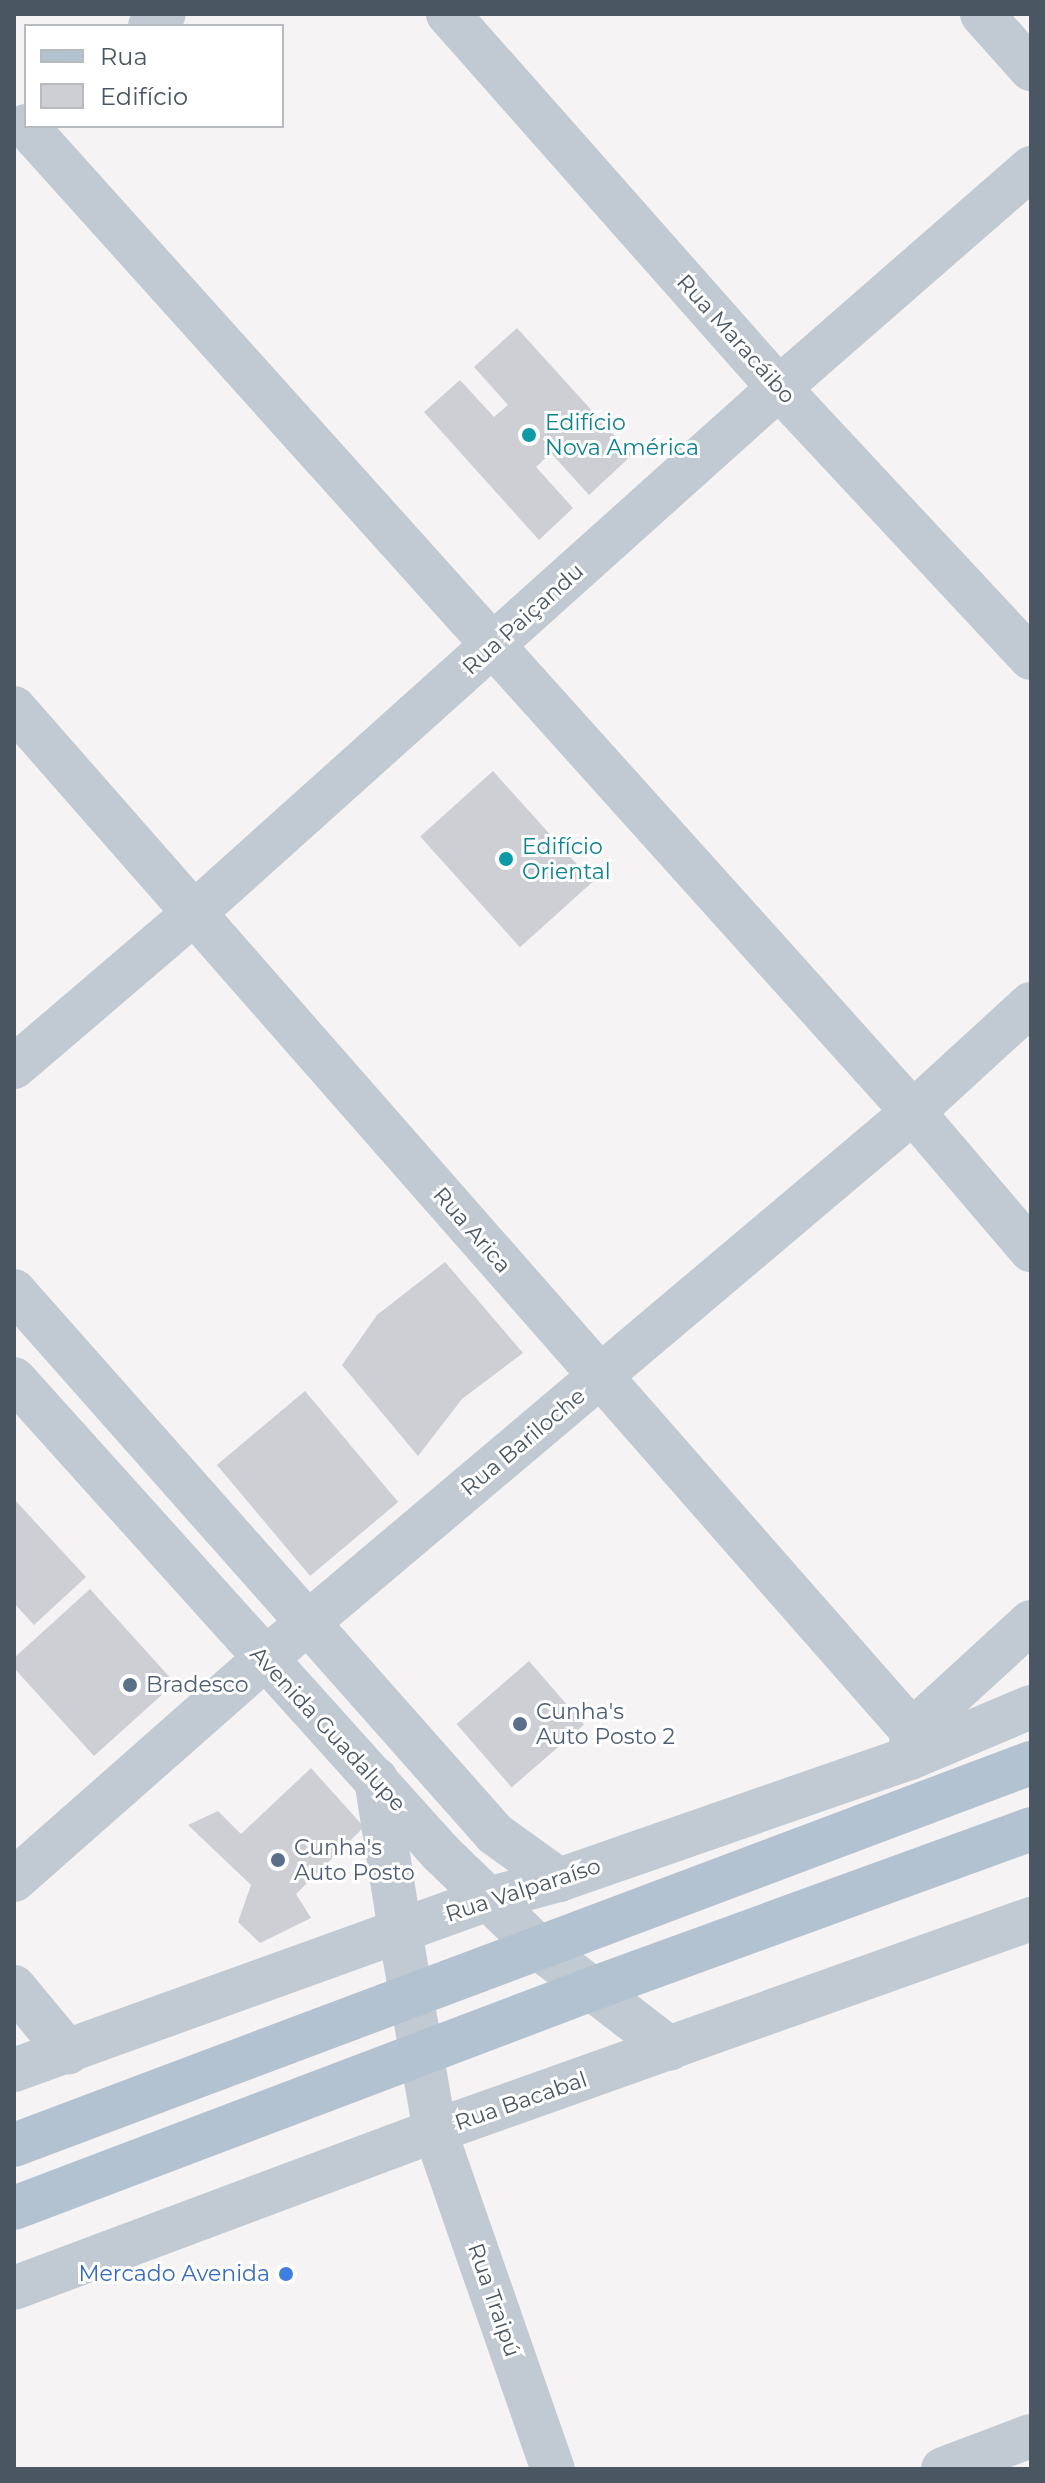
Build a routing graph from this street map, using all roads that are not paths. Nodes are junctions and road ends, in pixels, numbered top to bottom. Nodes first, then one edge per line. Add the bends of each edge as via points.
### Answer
1 (448, 14) edge
2 (982, 14) edge
3 (1031, 69) edge
4 (25, 128) edge
5 (1031, 168) edge
6 (779, 388) junction
7 (494, 645) junction
8 (1031, 658) edge
9 (14, 708) edge
10 (194, 913) junction
11 (1031, 1004) edge
12 (14, 1067) edge
13 (913, 1112) junction
14 (1031, 1250) edge
15 (14, 1291) edge
16 (601, 1376) junction
17 (14, 1379) edge
18 (1031, 1622) edge
19 (307, 1625) junction
20 (265, 1659) junction
21 (1031, 1707) edge
22 (911, 1745) junction
23 (1031, 1763) edge
24 (376, 1779) junction
25 (1031, 1829) edge
26 (14, 1880) edge
27 (559, 1880) junction
28 (488, 1899) junction
29 (1031, 1919) edge
30 (400, 1931) junction
31 (539, 1948) junction
32 (14, 1987) edge
33 (589, 1990) junction
34 (411, 1995) junction
35 (670, 2049) junction
36 (68, 2052) junction
37 (421, 2055) junction
38 (14, 2070) edge
39 (435, 2131) junction
40 (14, 2145) edge
41 (14, 2208) edge
42 (14, 2288) edge
43 (1031, 2436) edge
44 (553, 2469) edge
45 (943, 2469) edge

1 - 6 street, Rua Maracáibo
2 - 3 street
4 - 7 street
5 - 6 street, Rua Paiçandu
6 - 7 street, Rua Paiçandu
6 - 8 street, Rua Maracáibo
7 - 10 street, Rua Paiçandu
7 - 13 street
9 - 10 street, Rua Arica
10 - 12 street, Rua Paiçandu
10 - 16 street, Rua Arica
11 - 13 street, Rua Bariloche
13 - 14 street
13 - 16 street, Rua Bariloche
15 - 19 street
16 - 19 street, Rua Bariloche
16 - 22 street, Rua Arica
17 - 20 street, Avenida Guadalupe
18 - 22 street
19 - 20 street, Rua Bariloche
19 - 27 street via 495,1834
20 - 24 street, Avenida Guadalupe
20 - 26 street, Rua Bariloche
21 - 22 street, Rua Valparaíso
22 - 27 street, Rua Valparaíso
23 - 31 main road
24 - 28 street, Avenida Guadalupe
24 - 30 street
25 - 33 main road
27 - 28 street, Rua Valparaíso
28 - 30 street, Rua Valparaíso
28 - 31 street, Avenida Guadalupe
29 - 35 street, Rua Bacabal
30 - 34 street
30 - 36 street, Rua Valparaíso
31 - 33 street, Avenida Guadalupe
31 - 34 main road
32 - 36 street
33 - 35 street, Avenida Guadalupe
33 - 37 main road
34 - 37 street
34 - 40 main road
35 - 39 street, Rua Bacabal
36 - 38 street, Rua Valparaíso
37 - 39 street
37 - 41 main road
39 - 42 street, Rua Bacabal
39 - 44 street, Rua Traipú
43 - 45 street

